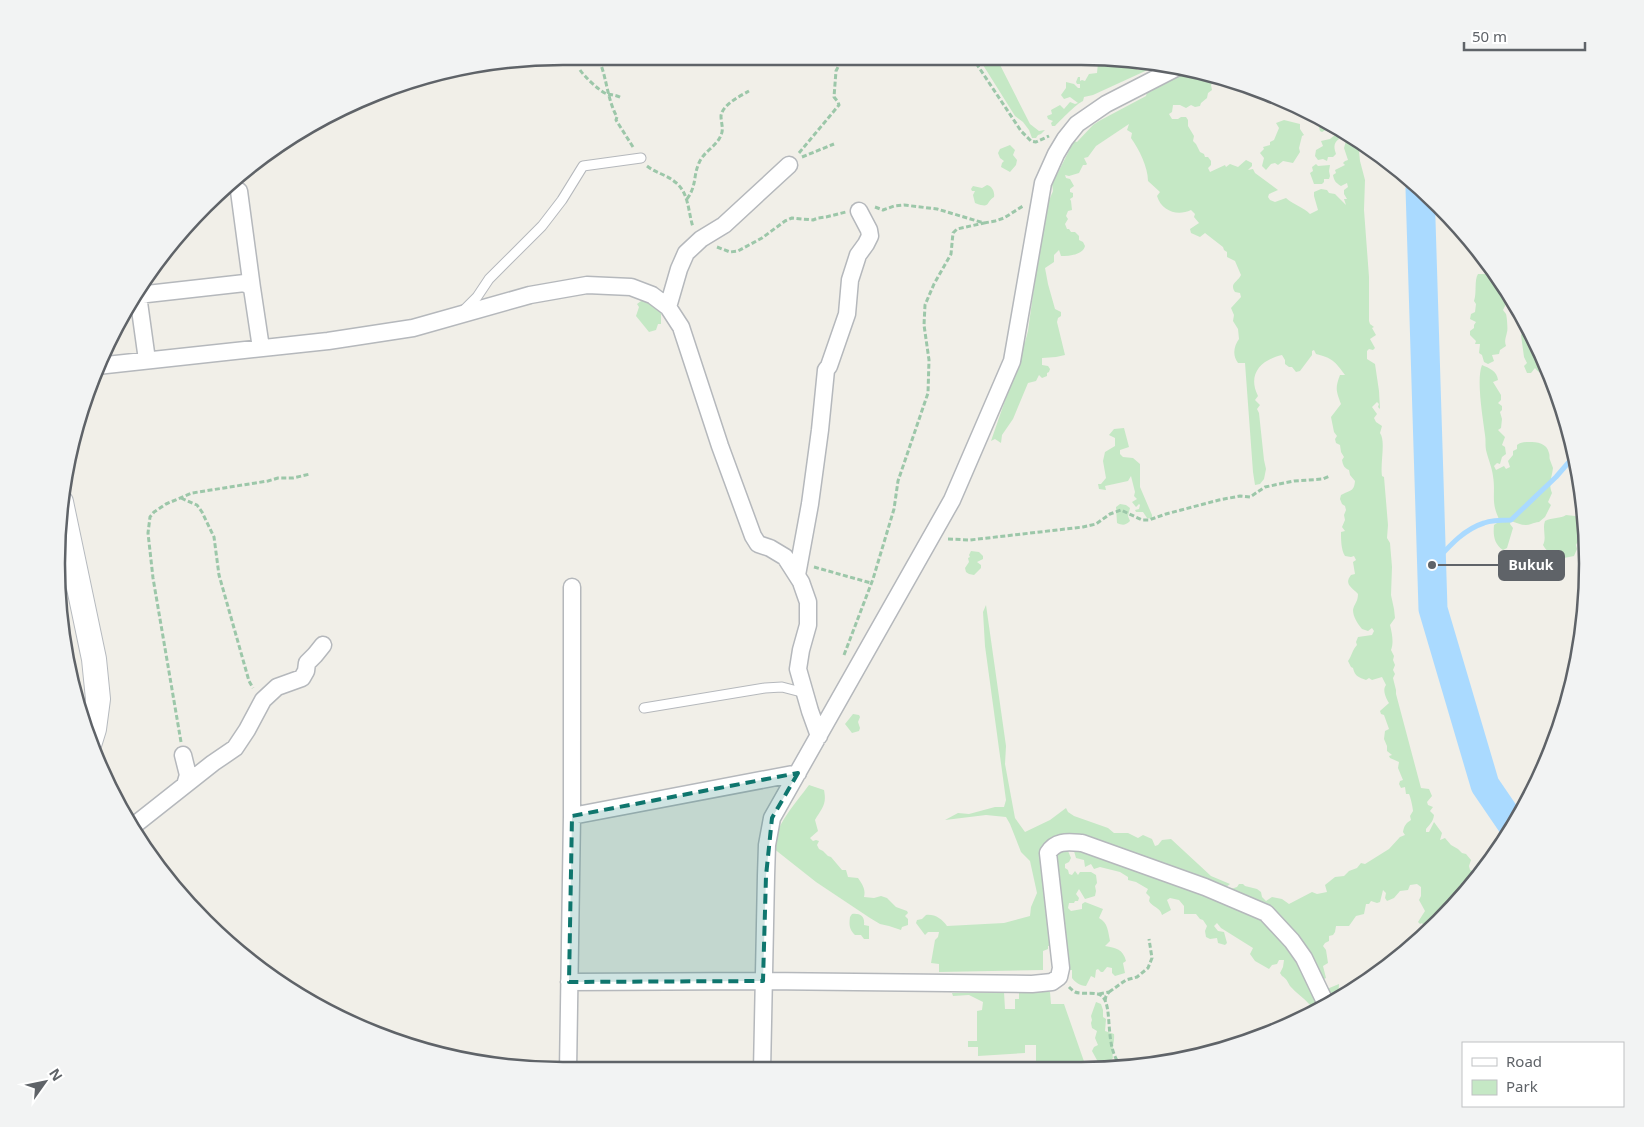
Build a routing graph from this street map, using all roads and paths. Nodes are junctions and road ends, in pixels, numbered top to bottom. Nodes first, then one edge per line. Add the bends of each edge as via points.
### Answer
1 (839, 65) edge
2 (977, 65) edge
3 (580, 70) dead end
4 (1167, 73) edge
5 (749, 91) dead end
6 (622, 98) dead end
7 (1036, 142) dead end
8 (834, 144) dead end
9 (641, 158) dead end
10 (789, 165) junction
11 (240, 192) dead end
12 (687, 200) dead end
13 (859, 211) dead end
14 (984, 223) dead end
15 (249, 282) junction
16 (144, 294) edge
17 (139, 303) edge
18 (668, 306) junction
19 (459, 315) junction
20 (261, 348) junction
21 (147, 360) junction
22 (107, 365) edge
23 (310, 474) dead end
24 (1330, 476) dead end
25 (181, 498) junction
26 (66, 527) edge
27 (930, 538) junction
28 (798, 569) junction
29 (871, 583) junction
30 (572, 587) dead end
31 (322, 645) dead end
32 (844, 656) dead end
33 (805, 693) junction
34 (263, 700) junction
35 (644, 708) dead end
36 (93, 730) edge
37 (818, 736) junction
38 (183, 755) joint
39 (798, 773) junction
40 (185, 786) junction
41 (572, 816) junction
42 (138, 823) edge
43 (1149, 940) dead end
44 (763, 981) junction
45 (569, 982) junction
46 (1052, 982) junction
47 (1109, 992) junction
48 (1098, 994) junction
49 (1323, 999) edge
50 (1105, 1001) junction
51 (1118, 1061) edge
52 (568, 1062) edge
53 (762, 1062) edge

1 - 10 path via 834,97 839,105
2 - 7 path via 1021,131
3 - 6 path via 606,93
4 - 27 street via 1106,104 1077,124 1056,154 1043,183 1012,361 952,500
5 - 12 path via 723,110 720,138 702,157
8 - 10 path
9 - 19 lane via 583,166 542,226
10 - 18 street via 724,225 700,239 686,253
11 - 15 street
13 - 28 street via 870,236 858,255 850,280 847,314 826,370 806,533
14 - 29 path via 957,229 953,233 951,254 925,306 928,393 898,481 894,509
15 - 16 street
15 - 20 street
17 - 21 street
18 - 19 street via 631,287 587,286 530,295
18 - 28 street via 681,327 753,536 758,544 785,557
19 - 20 street via 413,328
20 - 21 street
21 - 22 street
23 - 25 path via 203,490
24 - 27 path via 1323,480 1265,487 1250,497 1219,500 1149,520 1121,510 1096,524 1083,527 970,540
25 - 34 path via 197,505 214,538 219,575 236,639 249,680
25 - 38 path via 154,512 148,533
26 - 36 street via 94,659 98,699
27 - 37 street
28 - 29 path
28 - 33 street via 808,602 808,625 798,668
29 - 32 path
30 - 41 street
31 - 34 street via 307,663 302,678 277,687
33 - 35 lane via 782,687 765,688
33 - 37 street
34 - 40 street via 235,748
37 - 39 street
38 - 40 street via 188,775
39 - 41 street
39 - 44 street via 772,818 767,845
40 - 42 street
41 - 45 street
43 - 47 path via 1152,958 1148,968
44 - 45 street
44 - 46 street
44 - 53 street
45 - 52 street
46 - 48 path via 1061,983 1076,992
46 - 49 street via 1059,977 1061,968 1048,853 1059,843 1082,842 1204,887 1266,914 1292,940
47 - 48 path
47 - 50 path
48 - 50 path
50 - 51 path via 1110,1039

